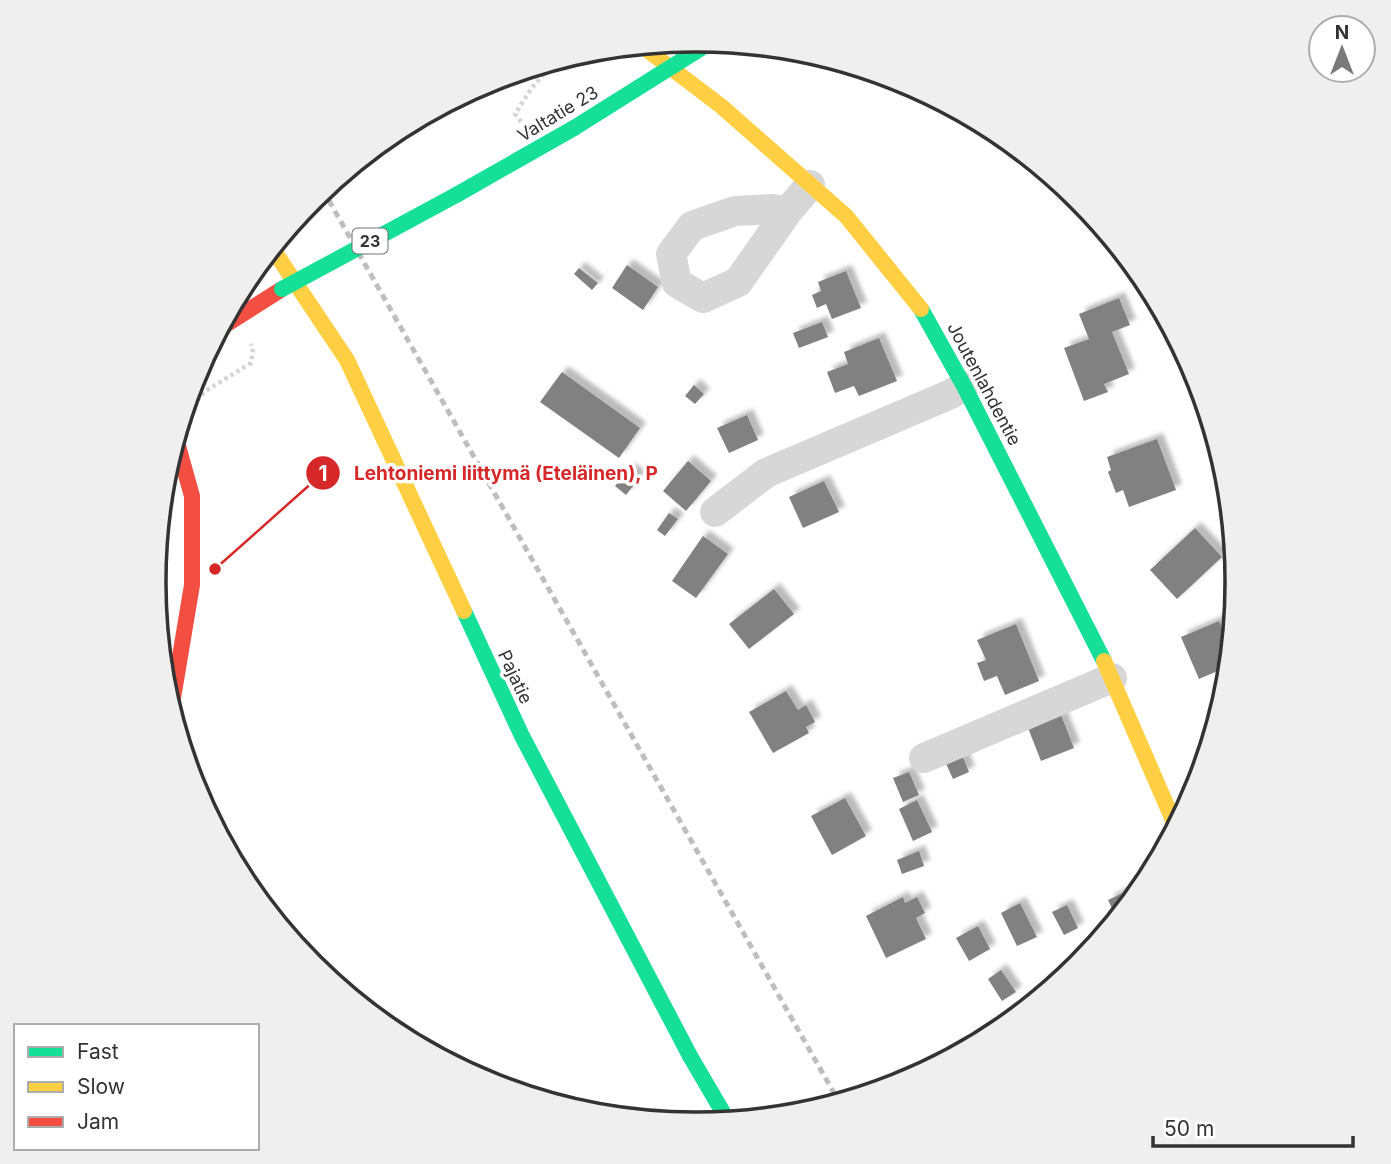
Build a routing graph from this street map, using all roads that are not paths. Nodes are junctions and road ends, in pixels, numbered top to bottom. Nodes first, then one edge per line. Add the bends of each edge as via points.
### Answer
1 (695, 52) edge
2 (653, 55) edge
3 (810, 185) junction
4 (788, 211) dead end
5 (278, 257) edge
6 (236, 319) edge
7 (964, 386) junction
8 (181, 458) edge
9 (715, 512) dead end
10 (1112, 678) junction
11 (176, 682) edge
12 (923, 758) dead end
13 (1171, 815) edge
14 (722, 1110) edge

1 - 6 main road, Valtatie 23 / 23, bridge via 574,128 282,289
2 - 3 main road, Joutenlahdentie via 721,106
3 - 4 street
3 - 7 main road, Joutenlahdentie via 846,216 918,304
5 - 14 main road, Pajatie via 347,360 522,736
7 - 9 street via 766,473
7 - 10 main road, Joutenlahdentie
8 - 11 main road via 191,496 192,585
10 - 12 street
10 - 13 main road, Joutenlahdentie

